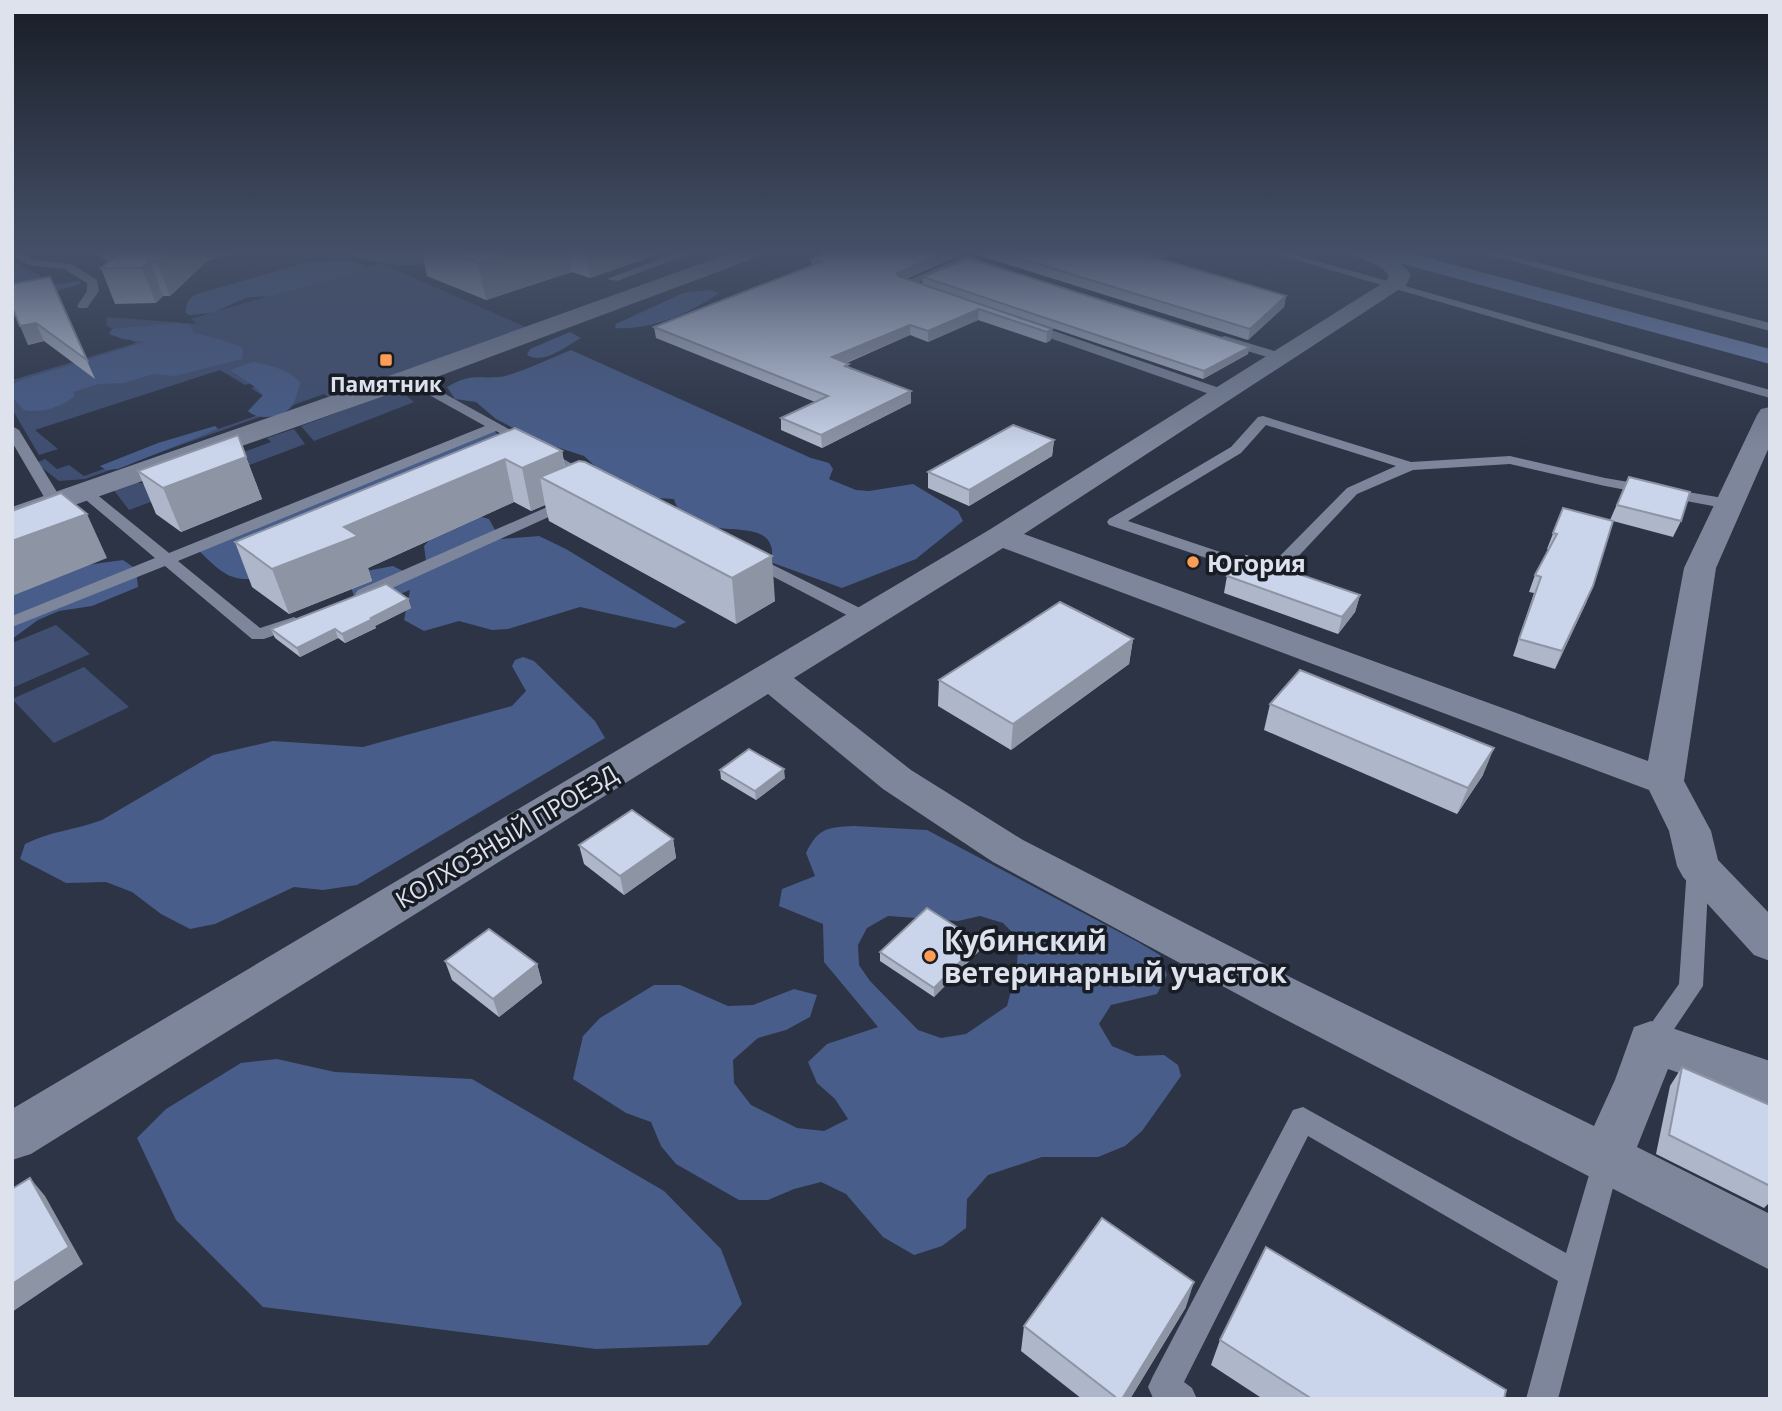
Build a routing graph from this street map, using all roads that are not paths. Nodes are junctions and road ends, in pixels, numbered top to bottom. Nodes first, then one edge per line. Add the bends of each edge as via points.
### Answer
1 (576, 317) edge
2 (1344, 317) edge
3 (1505, 317) edge
4 (1627, 317) edge
5 (1731, 317) edge
6 (1019, 323) edge
7 (1770, 327) edge
8 (1215, 337) edge
9 (1768, 354) edge
10 (1280, 357) junction
11 (409, 378) junction
12 (1223, 394) junction
13 (1770, 394) edge
14 (1770, 415) edge
15 (498, 426) junction
16 (12, 430) edge
17 (1410, 466) junction
18 (85, 492) junction
19 (55, 502) junction
20 (1729, 504) junction
21 (12, 517) edge
22 (1000, 536) junction
23 (737, 553) edge
24 (165, 559) junction
25 (347, 602) edge
26 (309, 616) edge
27 (866, 618) junction
28 (12, 622) edge
29 (769, 676) junction
30 (1664, 781) junction
31 (1698, 866) junction
32 (1770, 943) edge
33 (1651, 1042) junction
34 (1770, 1083) edge
35 (12, 1137) edge
36 (1607, 1156) junction
37 (1770, 1243) edge
38 (1576, 1275) junction
39 (1181, 1399) edge
40 (1542, 1399) edge

1 - 11 street
2 - 10 street, КОЛХОЗНЫЙ ПРОЕЗД
3 - 13 lane
4 - 9 main road
5 - 7 lane
6 - 12 lane
8 - 10 lane
10 - 12 street, КОЛХОЗНЫЙ ПРОЕЗД
11 - 15 lane
11 - 18 street
12 - 22 street, КОЛХОЗНЫЙ ПРОЕЗД
14 - 20 street
15 - 24 lane
15 - 25 lane via 606,486
16 - 19 lane
17 - 17 lane via 1263,420 1236,450 1115,522 1271,575 1352,491
17 - 20 lane via 1510,460
18 - 19 street
18 - 24 lane
19 - 21 street
20 - 30 street via 1699,568
22 - 27 street, КОЛХОЗНЫЙ ПРОЕЗД
22 - 30 street
23 - 27 lane
24 - 26 lane via 258,635
24 - 28 lane
27 - 29 street, КОЛХОЗНЫЙ ПРОЕЗД
29 - 35 street, КОЛХОЗНЫЙ ПРОЕЗД
29 - 36 street via 847,743 942,811 1034,865 1308,1009
30 - 31 street via 1690,831
31 - 32 street
31 - 33 lane via 1691,986
33 - 34 street
33 - 36 street
36 - 37 street
36 - 38 lane
38 - 39 lane via 1303,1119 1164,1387
38 - 40 lane

